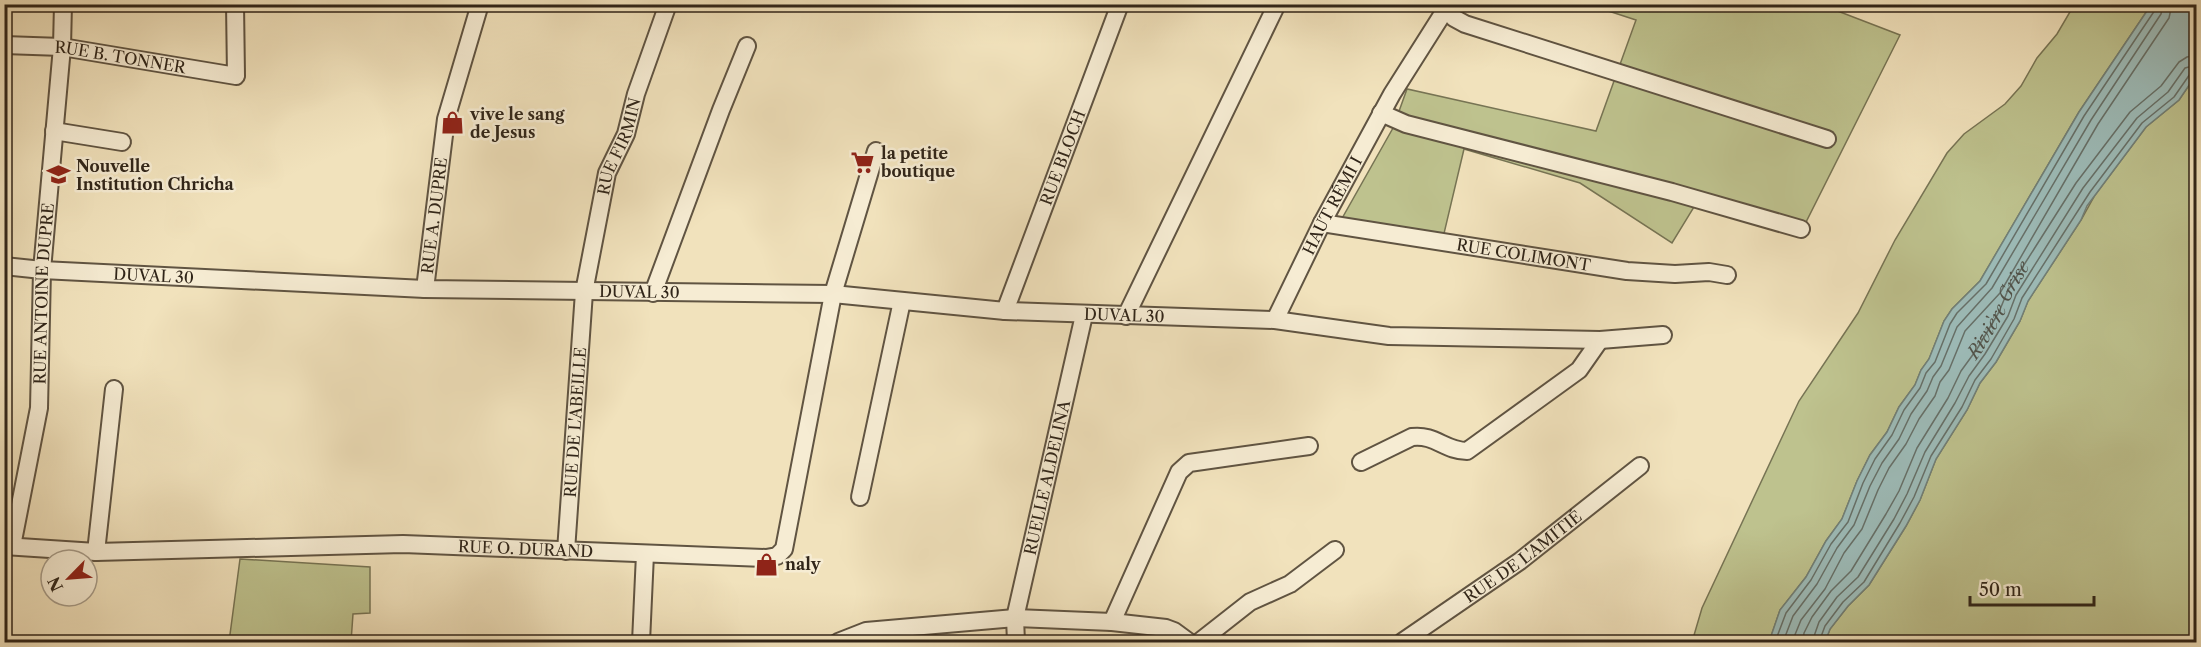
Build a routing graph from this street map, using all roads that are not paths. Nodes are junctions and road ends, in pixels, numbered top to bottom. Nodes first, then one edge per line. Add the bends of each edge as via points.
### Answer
1 (63, 4) edge
2 (235, 4) edge
3 (480, 4) edge
4 (669, 4) edge
5 (1120, 4) edge
6 (1277, 4) edge
7 (1447, 6) edge
8 (4, 45) edge
9 (747, 46) dead end
10 (62, 47) junction
11 (1381, 113) junction
12 (54, 131) junction
13 (1827, 139) dead end
14 (122, 142) dead end
15 (876, 151) dead end
16 (1322, 223) junction
17 (1801, 229) dead end
18 (4, 266) edge
19 (42, 270) junction
20 (1727, 275) dead end
21 (425, 289) junction
22 (584, 292) junction
23 (653, 293) junction
24 (833, 294) junction
25 (902, 301) junction
26 (1005, 311) junction
27 (1084, 315) junction
28 (1125, 316) junction
29 (1275, 320) junction
30 (1663, 335) dead end
31 (1600, 340) junction
32 (114, 389) dead end
33 (1309, 446) dead end
34 (1361, 462) dead end
35 (1640, 466) dead end
36 (860, 497) dead end
37 (8, 546) edge
38 (39, 548) edge
39 (96, 548) edge
40 (1335, 550) dead end
41 (566, 551) junction
42 (99, 552) edge
43 (645, 554) junction
44 (1015, 618) junction
45 (1112, 622) junction
46 (640, 642) edge
47 (838, 642) edge
48 (1016, 642) edge
49 (1189, 642) edge
50 (1199, 642) edge
51 (1402, 642) edge

1 - 10 street, RUE ANTOINE DUPRE
2 - 10 street, RUE B. TONNER via 236,76
3 - 21 street, RUE A. DUPRE via 446,119
4 - 22 street, RUE FIRMIN via 636,94 626,134 606,174
5 - 26 street, RUE BLOCH
6 - 28 street
7 - 11 street, HAUT RÉMI I
7 - 13 street via 1454,18 1465,24
8 - 10 street, RUE B. TONNER
9 - 23 street
10 - 12 street, RUE ANTOINE DUPRE
11 - 16 street, HAUT RÉMI I
11 - 17 street via 1406,124
12 - 14 street
12 - 19 street, RUE ANTOINE DUPRE
15 - 24 street
16 - 20 street, RUE COLIMONT via 1627,271
16 - 29 street, HAUT RÉMI I
18 - 19 street, DUVAL 30
19 - 21 street, DUVAL 30
19 - 37 street, RUE ANTOINE DUPRE via 39,408
21 - 22 street, DUVAL 30
22 - 23 street, DUVAL 30
22 - 41 street, RUE DE L'ABEILLE
23 - 24 street, DUVAL 30
24 - 25 street, DUVAL 30
24 - 43 street, RUE O. DURAND via 784,549 766,558
25 - 26 street, DUVAL 30
25 - 36 street
26 - 27 street, DUVAL 30
27 - 28 street, DUVAL 30
27 - 44 street, RUELLE ALDELINA
28 - 29 street, DUVAL 30
29 - 31 street, DUVAL 30 via 1389,336
30 - 31 street, DUVAL 30
31 - 34 street via 1579,370 1467,451 1421,436
32 - 39 street
33 - 45 street via 1185,466
35 - 51 street, RUE DE L'AMITIÉ via 1520,561
37 - 38 street, RUE O. DURAND
40 - 50 street via 1290,584 1250,602
41 - 42 street, RUE O. DURAND via 403,544
41 - 43 street, RUE O. DURAND
43 - 46 street
44 - 45 street
44 - 47 street via 866,632
44 - 48 street, RUELLE ALDELINA
45 - 49 street via 1166,628

